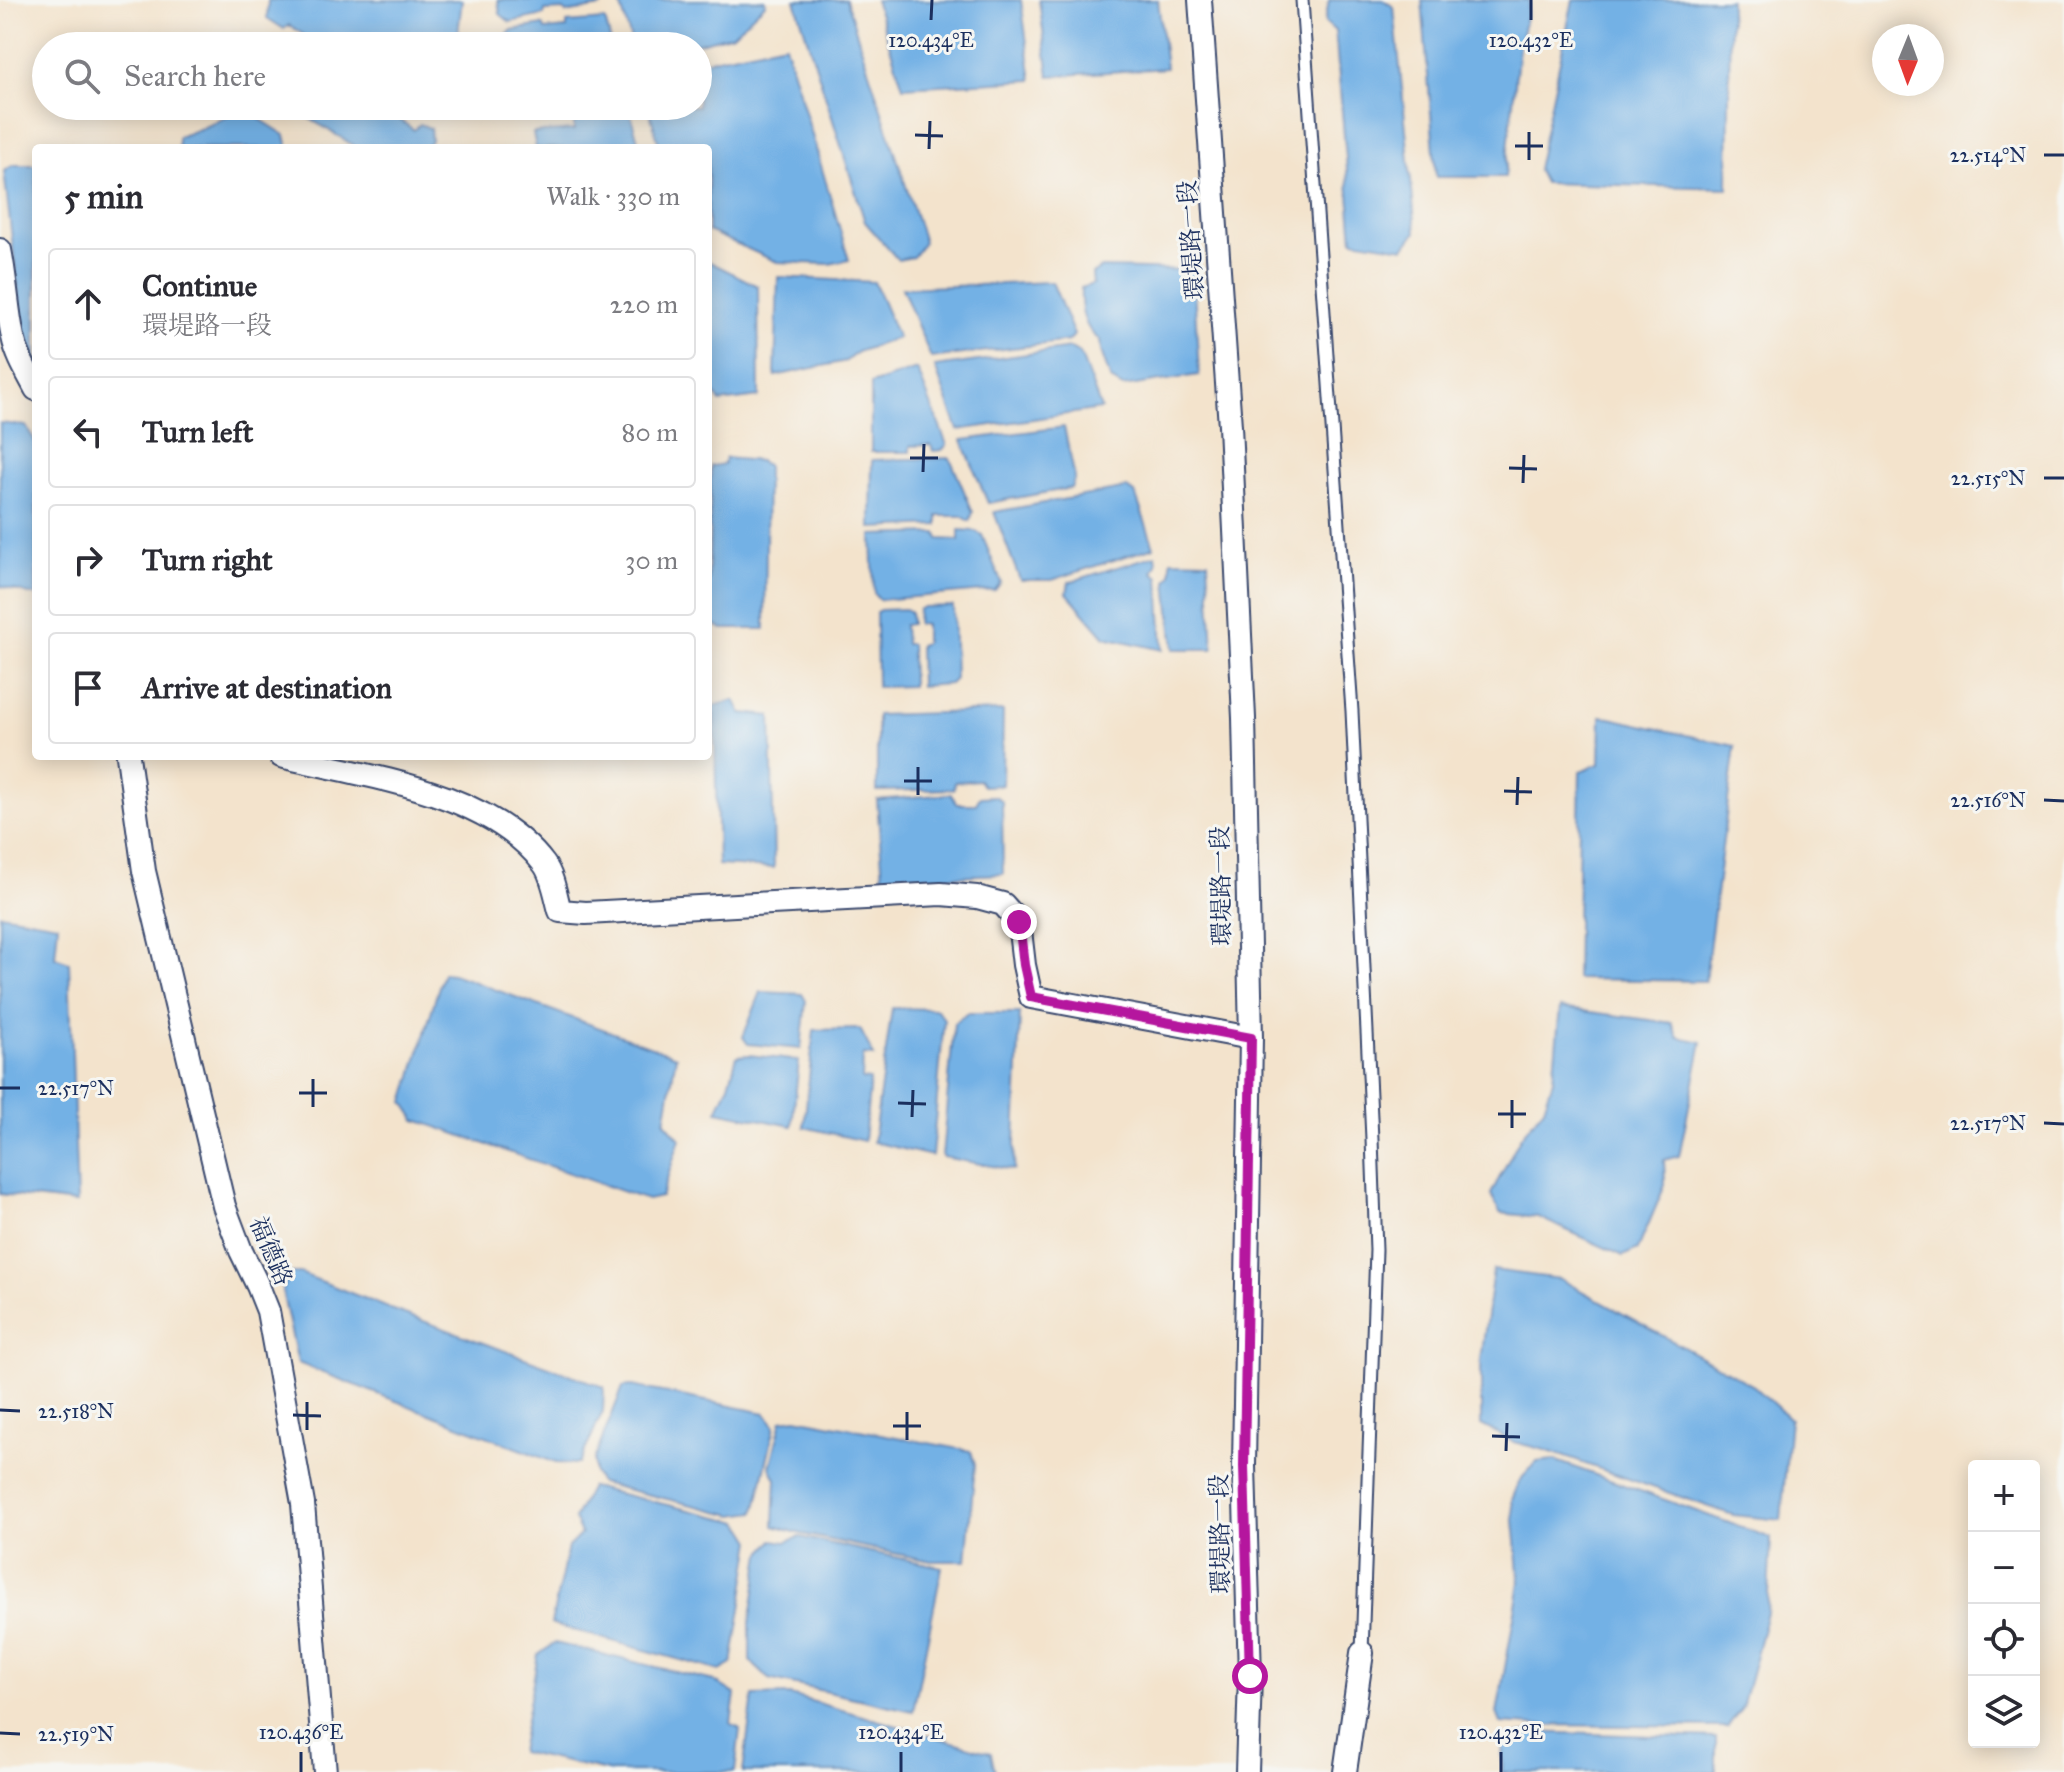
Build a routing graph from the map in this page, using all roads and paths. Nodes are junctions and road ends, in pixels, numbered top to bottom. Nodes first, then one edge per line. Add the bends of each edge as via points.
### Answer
1 (1200, 0) edge
2 (1302, 0) edge
3 (0, 250) edge
4 (32, 381) edge
5 (129, 760) edge
6 (299, 760) edge
7 (1251, 1038) junction
8 (1362, 1653) joint
9 (325, 1772) edge
10 (1247, 1772) edge
11 (1345, 1772) edge

1 - 7 street, 環堤路一段 via 1244,718
2 - 8 lane via 1352,711 1376,1250
3 - 4 street via 13,337
5 - 9 street, 福德路 via 144,871 224,1206 268,1311 303,1504
6 - 7 street via 405,784 471,808 513,831 547,867 560,911 941,894 977,897 1003,904 1019,922 1031,997
7 - 10 street, 環堤路一段 via 1244,1466
8 - 11 street

